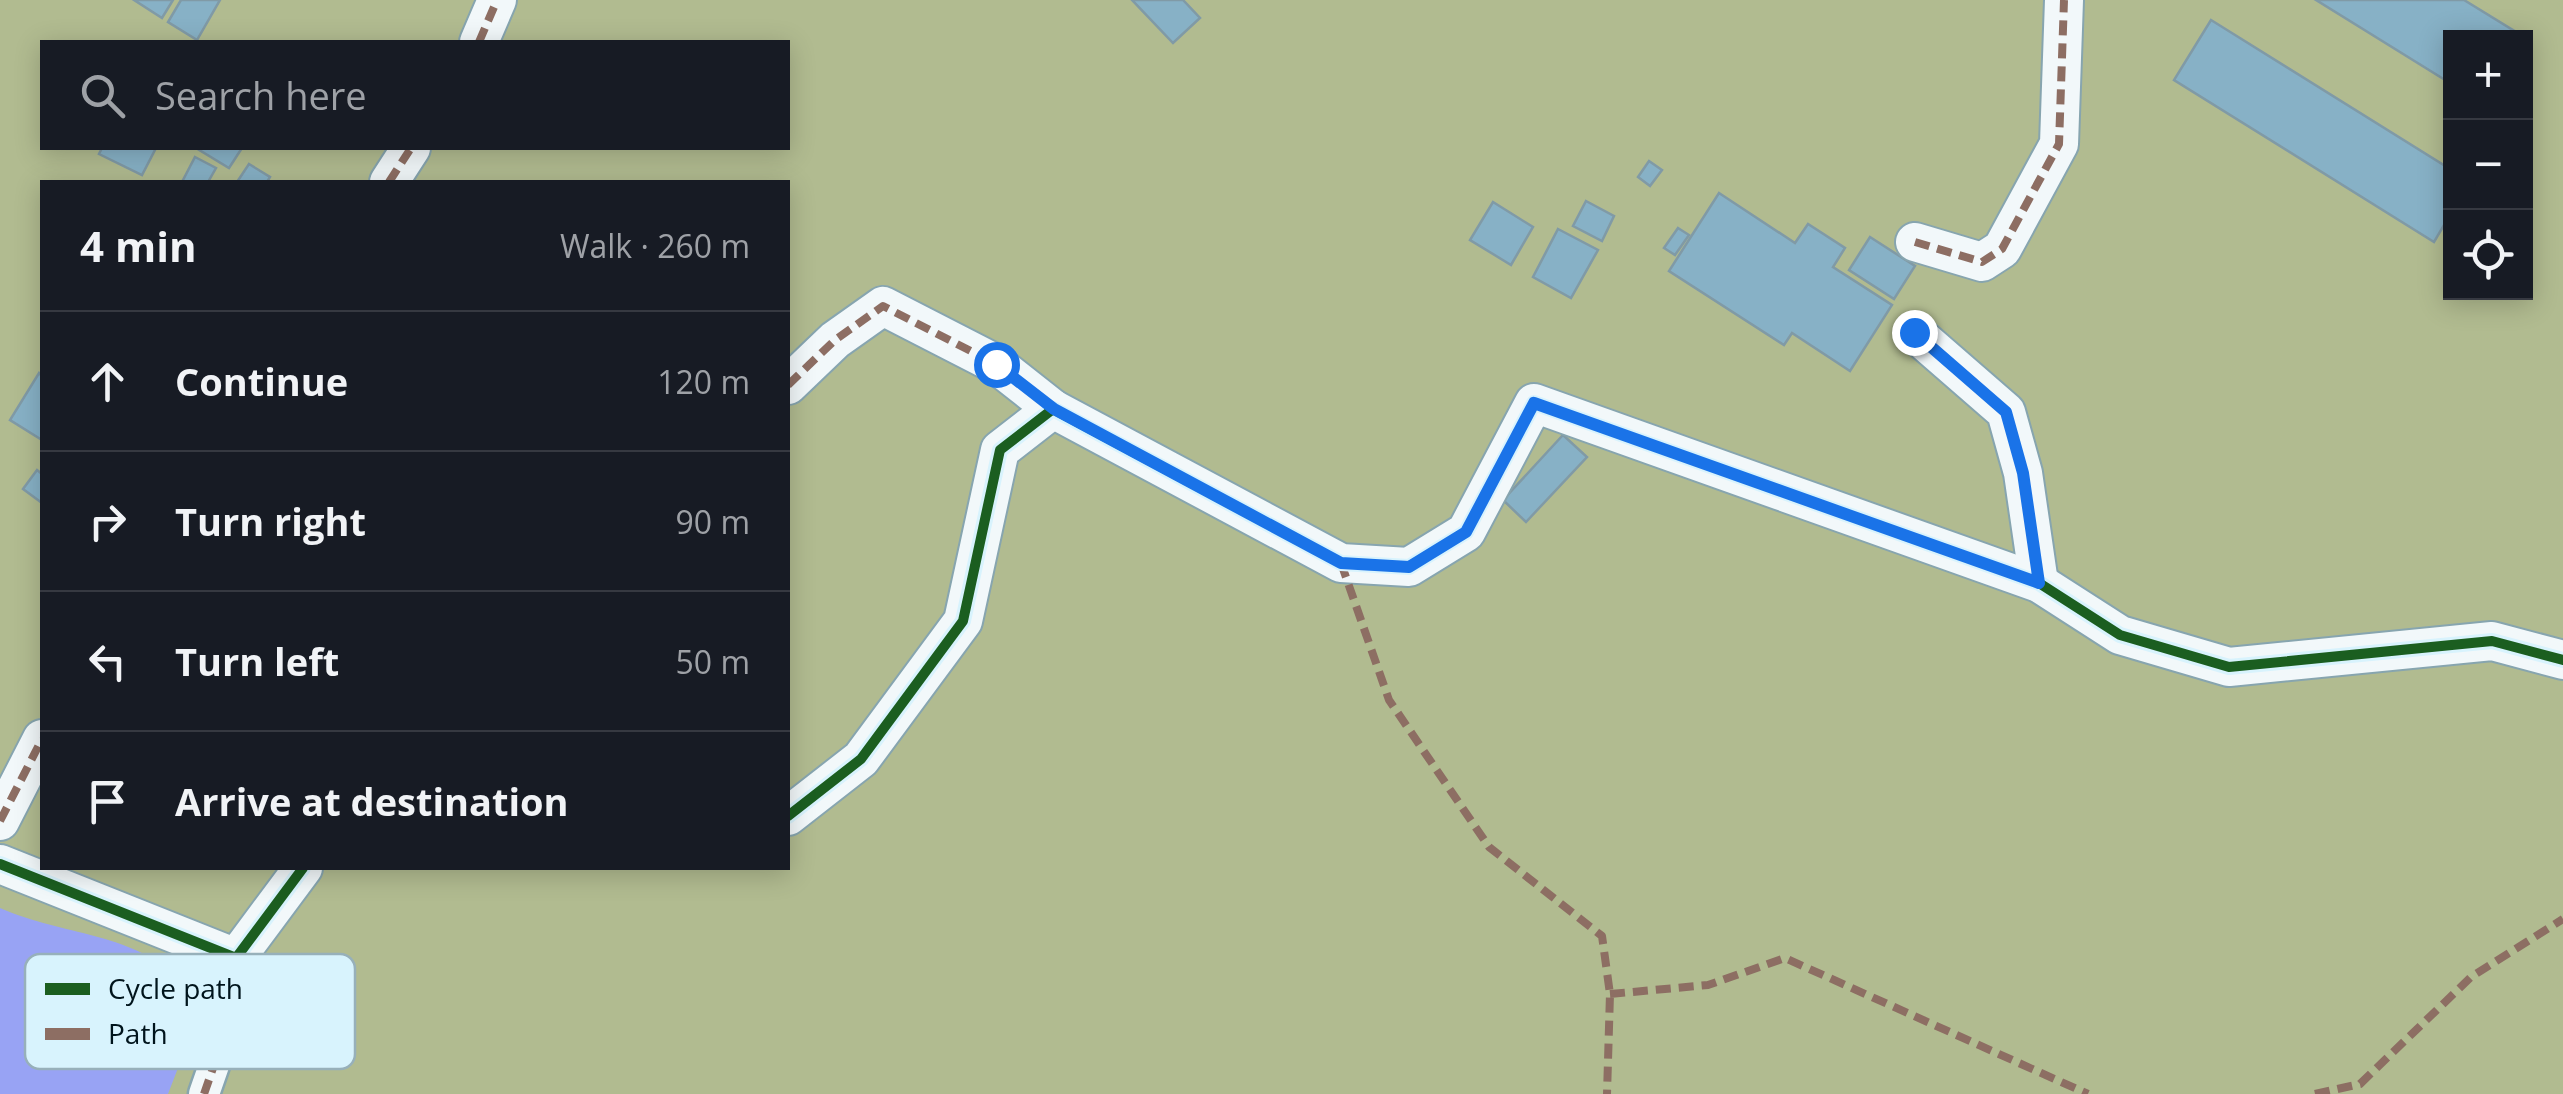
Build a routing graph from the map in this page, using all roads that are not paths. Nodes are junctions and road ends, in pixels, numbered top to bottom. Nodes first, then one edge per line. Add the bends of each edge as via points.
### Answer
1 (497, 0) edge
2 (2064, 0) edge
3 (481, 40) edge
4 (410, 150) edge
5 (389, 180) edge
6 (1915, 242) dead end
7 (1914, 332) dead end
8 (790, 383) edge
9 (1054, 409) junction
10 (2039, 583) junction
11 (2563, 660) edge
12 (40, 743) edge
13 (790, 814) edge
14 (0, 821) edge
15 (0, 864) edge
16 (302, 870) edge
17 (226, 954) edge
18 (239, 954) edge
19 (213, 1069) edge
20 (204, 1094) edge

1 - 3 street
2 - 6 street via 2059,144 2002,248 1982,262
4 - 5 street
7 - 10 street via 2006,412 2023,473
8 - 9 street via 883,306 996,364
9 - 10 street via 1341,563 1409,567 1466,532 1534,403
9 - 13 street via 1000,450 963,621 861,759
10 - 11 street via 2120,636 2229,668 2492,641
12 - 14 street
15 - 17 street
16 - 18 street
19 - 20 street

